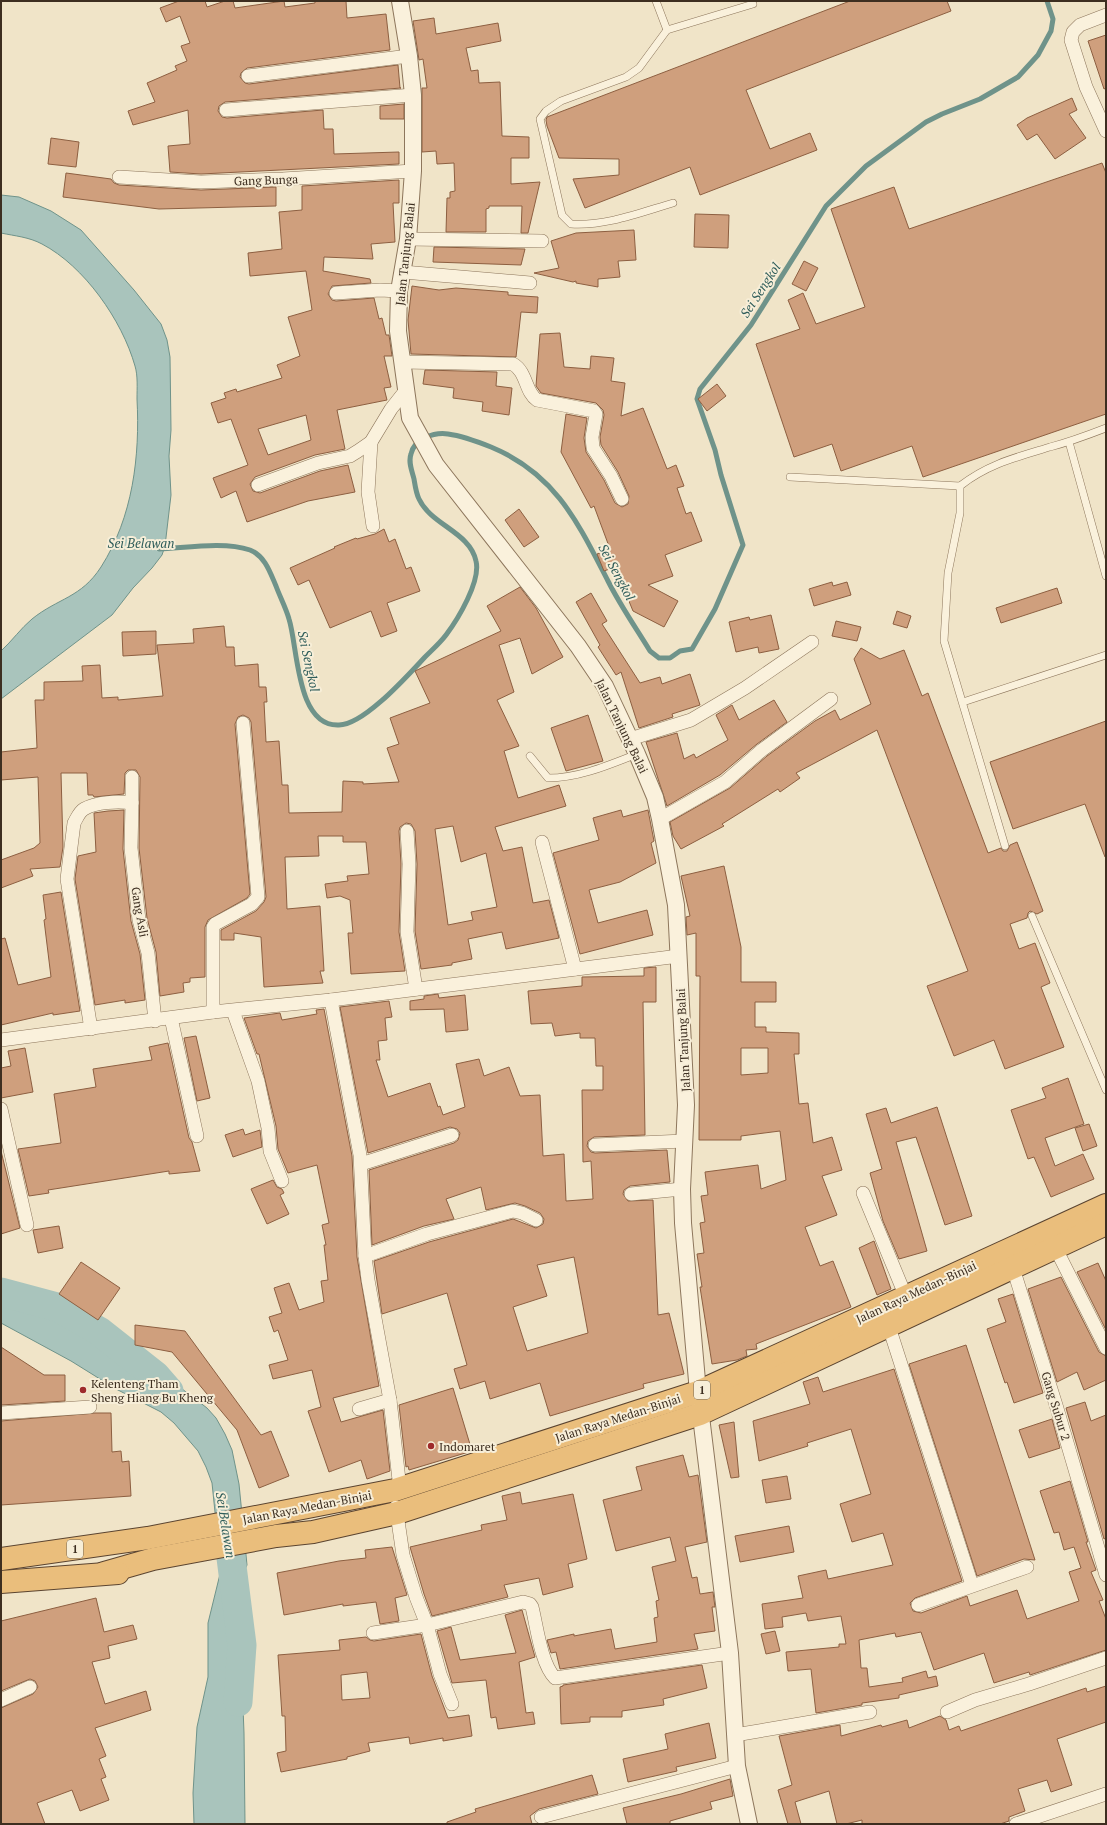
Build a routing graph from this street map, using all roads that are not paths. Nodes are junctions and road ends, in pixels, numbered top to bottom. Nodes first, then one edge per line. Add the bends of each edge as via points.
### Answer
1 (400, 1) edge
2 (656, 1) edge
3 (753, 4) dead end
4 (1106, 15) edge
5 (667, 30) junction
6 (409, 56) junction
7 (248, 76) dead end
8 (413, 95) junction
9 (226, 110) dead end
10 (1106, 131) edge
11 (413, 171) junction
12 (119, 177) dead end
13 (673, 203) dead end
14 (408, 240) junction
15 (542, 241) dead end
16 (403, 272) junction
17 (530, 283) dead end
18 (399, 291) junction
19 (336, 293) dead end
20 (403, 362) junction
21 (406, 390) junction
22 (1106, 428) edge
23 (372, 442) junction
24 (1069, 442) junction
25 (790, 477) dead end
26 (258, 485) dead end
27 (960, 486) junction
28 (622, 499) dead end
29 (373, 526) dead end
30 (1106, 576) edge
31 (812, 642) dead end
32 (1106, 655) edge
33 (831, 699) dead end
34 (963, 702) junction
35 (243, 723) dead end
36 (630, 739) junction
37 (637, 754) junction
38 (530, 756) dead end
39 (132, 777) dead end
40 (132, 804) junction
41 (660, 819) junction
42 (407, 832) dead end
43 (542, 842) dead end
44 (1005, 846) dead end
45 (1032, 916) dead end
46 (679, 956) junction
47 (575, 969) junction
48 (416, 988) junction
49 (331, 1000) junction
50 (233, 1011) junction
51 (213, 1012) junction
52 (171, 1018) junction
53 (155, 1021) junction
54 (91, 1029) junction
55 (1, 1040) edge
56 (1106, 1090) edge
57 (1, 1109) edge
58 (197, 1136) dead end
59 (452, 1136) dead end
60 (684, 1141) junction
61 (595, 1145) dead end
62 (361, 1164) junction
63 (282, 1181) dead end
64 (682, 1189) junction
65 (863, 1193) dead end
66 (631, 1194) dead end
67 (1106, 1205) edge
68 (536, 1220) dead end
69 (1106, 1224) edge
70 (27, 1225) dead end
71 (1055, 1247) junction
72 (365, 1256) junction
73 (1013, 1268) junction
74 (906, 1297) junction
75 (889, 1327) junction
76 (1106, 1348) edge
77 (698, 1392) junction
78 (390, 1400) junction
79 (90, 1407) dead end
80 (359, 1409) dead end
81 (1, 1413) edge
82 (700, 1414) junction
83 (398, 1490) junction
84 (397, 1513) junction
85 (1101, 1544) edge
86 (1, 1559) edge
87 (1027, 1567) dead end
88 (1106, 1575) edge
89 (1, 1582) edge
90 (972, 1585) junction
91 (918, 1605) dead end
92 (427, 1625) junction
93 (373, 1633) dead end
94 (730, 1653) junction
95 (1106, 1658) edge
96 (30, 1687) dead end
97 (1, 1700) edge
98 (452, 1704) dead end
99 (870, 1712) dead end
100 (948, 1712) dead end
101 (734, 1735) junction
102 (738, 1766) junction
103 (1106, 1794) edge
104 (541, 1817) dead end
105 (749, 1824) edge
106 (1016, 1824) edge

1 - 6 street, Jalan Tanjung Balai
2 - 5 lane
3 - 5 lane
4 - 10 street via 1080,25 1070,40 1086,87
5 - 13 lane via 639,68 626,77 561,101 546,111 540,119 562,215 570,224 608,222
6 - 7 street
6 - 8 street, Jalan Tanjung Balai
8 - 9 street
8 - 11 street, Jalan Tanjung Balai
11 - 12 street, Gang Bunga via 201,182
11 - 14 street, Jalan Tanjung Balai
14 - 15 street
14 - 16 street, Jalan Tanjung Balai
16 - 17 street
16 - 18 street, Jalan Tanjung Balai
18 - 19 street
18 - 20 street, Jalan Tanjung Balai via 398,332
20 - 21 street, Jalan Tanjung Balai
20 - 28 street via 513,364 519,368 532,397 537,400 594,412 594,448
21 - 23 street via 391,409
21 - 36 street, Jalan Tanjung Balai via 410,418 436,465 578,646 605,686
22 - 24 lane
23 - 26 street via 350,456 318,463
23 - 29 street via 368,492
24 - 27 lane via 995,464 975,474
24 - 30 lane
25 - 27 lane
27 - 34 lane via 960,513 948,573 944,641
31 - 36 street via 745,688 691,720
32 - 34 lane
33 - 41 street via 762,750 725,782
34 - 44 lane
35 - 51 street via 258,897 252,904 213,926
36 - 37 street, Jalan Tanjung Balai
37 - 38 lane via 608,766 563,778 548,778
37 - 41 street, Jalan Tanjung Balai
39 - 40 street, Gang Asli
40 - 53 street, Gang Asli via 132,856 139,920 148,953
40 - 54 street via 114,802 84,809 74,823 67,879
41 - 46 street, Jalan Tanjung Balai via 676,905
42 - 48 street via 407,932
43 - 47 street
45 - 56 lane
46 - 47 street
46 - 60 street, Jalan Tanjung Balai via 686,1105
47 - 48 street
48 - 49 street
49 - 50 street
49 - 62 street
50 - 51 street
50 - 63 street via 258,1081 270,1151
51 - 52 street
52 - 53 street
52 - 58 street
53 - 54 street
54 - 55 street
57 - 70 street
59 - 62 street
60 - 61 street
60 - 64 street, Jalan Tanjung Balai
62 - 72 street
64 - 66 street
64 - 77 street, Jalan Tanjung Balai
65 - 74 street
67 - 74 highway, Jalan Raya Medan-Binjai / 1
68 - 72 street via 512,1211 427,1234
69 - 71 highway, Jalan Raya Medan-Binjai / 1
71 - 73 highway, Jalan Raya Medan-Binjai / 1
71 - 76 street
72 - 78 street
73 - 75 highway, Jalan Raya Medan-Binjai / 1
73 - 85 street, Gang Subur 2
74 - 77 highway, Jalan Raya Medan-Binjai / 1
75 - 82 highway, Jalan Raya Medan-Binjai / 1
75 - 90 street
77 - 82 street, Jalan Tanjung Balai
77 - 83 highway, Jalan Raya Medan-Binjai / 1
78 - 80 street
78 - 83 street
79 - 81 street
82 - 84 highway, Jalan Raya Medan-Binjai / 1
82 - 94 street, Jalan Tanjung Balai
83 - 84 street
83 - 86 highway, Jalan Raya Medan-Binjai / 1 via 148,1538
84 - 89 highway, Jalan Raya Medan-Binjai / 1 via 275,1543 155,1565 104,1573
84 - 92 street via 404,1555
85 - 88 street, Gang Subur 2
87 - 90 street
90 - 91 street
92 - 93 street
92 - 94 street via 523,1602 530,1604 545,1661 555,1678
92 - 98 street via 440,1674
94 - 101 street, Jalan Tanjung Balai
95 - 100 street via 975,1700
96 - 97 street
99 - 101 street
101 - 102 street, Jalan Tanjung Balai
102 - 104 street
102 - 105 street, Jalan Tanjung Balai
103 - 106 street

